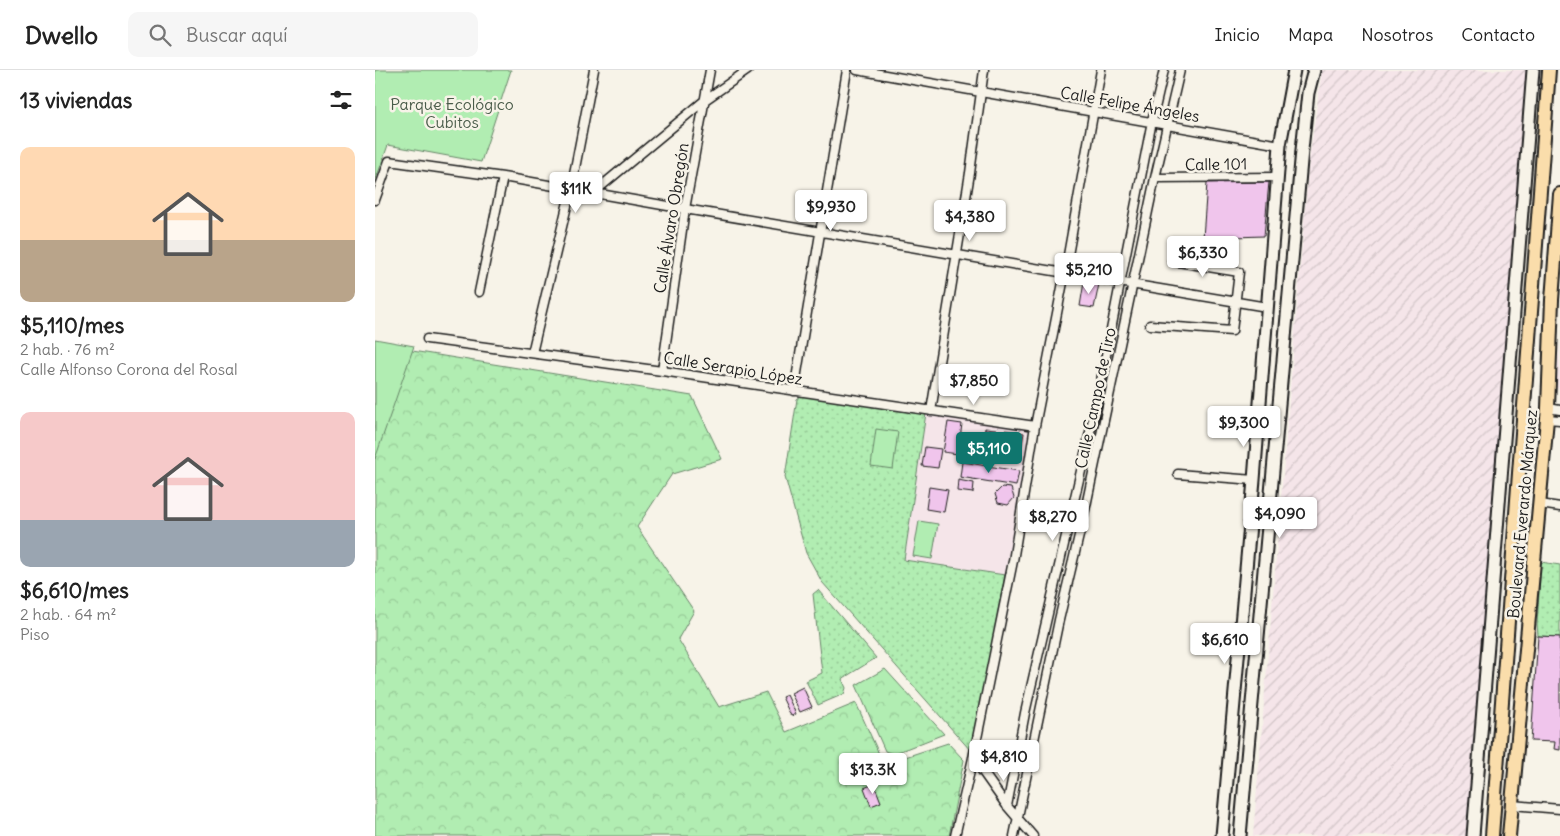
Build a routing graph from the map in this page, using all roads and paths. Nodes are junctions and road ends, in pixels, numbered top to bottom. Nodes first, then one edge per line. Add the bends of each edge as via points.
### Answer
1 (594, 70) edge
2 (710, 70) edge
3 (749, 70) edge
4 (847, 70) edge
5 (857, 70) edge
6 (984, 70) edge
7 (1101, 70) edge
8 (1164, 70) edge
9 (1180, 70) edge
10 (1294, 70) edge
11 (1314, 70) edge
12 (1533, 70) edge
13 (1549, 70) edge
14 (981, 92) junction
15 (705, 100) junction
16 (1094, 111) junction
17 (1152, 121) junction
18 (1167, 124) junction
19 (1280, 145) junction
20 (503, 176) junction
21 (1277, 177) junction
22 (1155, 178) junction
23 (571, 189) junction
24 (593, 193) junction
25 (1560, 194) edge
26 (375, 200) edge
27 (685, 209) junction
28 (820, 232) junction
29 (956, 254) junction
30 (1171, 262) dead end
31 (1065, 272) junction
32 (1120, 282) junction
33 (1133, 284) junction
34 (479, 292) dead end
35 (1235, 301) junction
36 (1556, 301) edge
37 (1267, 307) junction
38 (1150, 325) dead end
39 (427, 339) dead end
40 (532, 353) junction
41 (662, 371) junction
42 (793, 391) junction
43 (931, 411) junction
44 (1554, 414) edge
45 (1035, 426) junction
46 (1178, 474) dead end
47 (1254, 480) junction
48 (1253, 497) junction
49 (1270, 499) junction
50 (1074, 504) junction
51 (1540, 504) junction
52 (1086, 506) junction
53 (1560, 507) edge
54 (1047, 618) junction
55 (1059, 620) junction
56 (1025, 713) junction
57 (1039, 717) junction
58 (973, 758) junction
59 (1511, 805) junction
60 (1007, 806) junction
61 (1560, 809) edge
62 (1018, 819) junction
63 (955, 836) edge
64 (1014, 836) edge
65 (1033, 836) edge
66 (1222, 836) edge
67 (1240, 836) edge
68 (1473, 836) edge
69 (1491, 836) edge
70 (1509, 836) edge

1 - 23 street
2 - 15 street, Calle Álvaro Obregón
3 - 15 street
4 - 28 street
5 - 14 street, Calle Felipe Ángeles
6 - 14 street
7 - 16 street
8 - 17 street, Calle Campo de Tiro
9 - 18 street, Calle Campo de Tiro
10 - 19 main road
11 - 49 main road via 1308,93 1302,150
12 - 68 main road
13 - 69 main road
14 - 16 street, Calle Felipe Ángeles
14 - 29 street
15 - 24 street
15 - 27 street, Calle Álvaro Obregón
16 - 17 street, Calle Felipe Ángeles
16 - 31 street
17 - 18 street, Calle Felipe Ángeles
17 - 32 street, Calle Campo de Tiro
18 - 19 street, Calle Felipe Ángeles
18 - 22 street, Calle Campo de Tiro
19 - 21 main road
20 - 23 street
20 - 26 street via 389,161
20 - 34 street
21 - 22 street, Calle 101
21 - 37 main road
22 - 33 street, Calle Campo de Tiro
23 - 24 street
23 - 40 street
24 - 27 street
25 - 36 main road, Boulevard Everardo Márquez
27 - 28 street
27 - 41 street, Calle Álvaro Obregón
28 - 29 street
28 - 42 street
29 - 31 street
29 - 43 street
30 - 35 street via 1239,272
31 - 32 street
31 - 45 street
32 - 33 street
32 - 50 street, Calle Campo de Tiro
33 - 35 street
33 - 52 street, Calle Campo de Tiro
35 - 37 street
35 - 38 street via 1232,331
36 - 44 main road, Boulevard Everardo Márquez
37 - 47 main road
39 - 40 street, Calle Serapio López
40 - 41 street, Calle Serapio López
41 - 42 street, Calle Serapio López
42 - 43 street, Calle Serapio López
43 - 45 street, Calle Serapio López
44 - 51 main road, Boulevard Everardo Márquez
45 - 58 street via 1013,561
46 - 47 street
47 - 48 main road
48 - 49 main road
48 - 66 main road
49 - 67 main road
50 - 52 street
50 - 54 street, Calle Campo de Tiro
51 - 53 street
51 - 59 main road, Boulevard Everardo Márquez
52 - 55 street, Calle Campo de Tiro
54 - 55 street
54 - 56 street, Calle Campo de Tiro
55 - 57 street, Calle Campo de Tiro
56 - 57 street
56 - 60 street, Calle Campo de Tiro
57 - 62 street, Calle Campo de Tiro
58 - 60 street
58 - 63 street
59 - 61 street
59 - 70 main road, Boulevard Everardo Márquez
60 - 62 street
62 - 64 street, Calle Campo de Tiro
62 - 65 street

